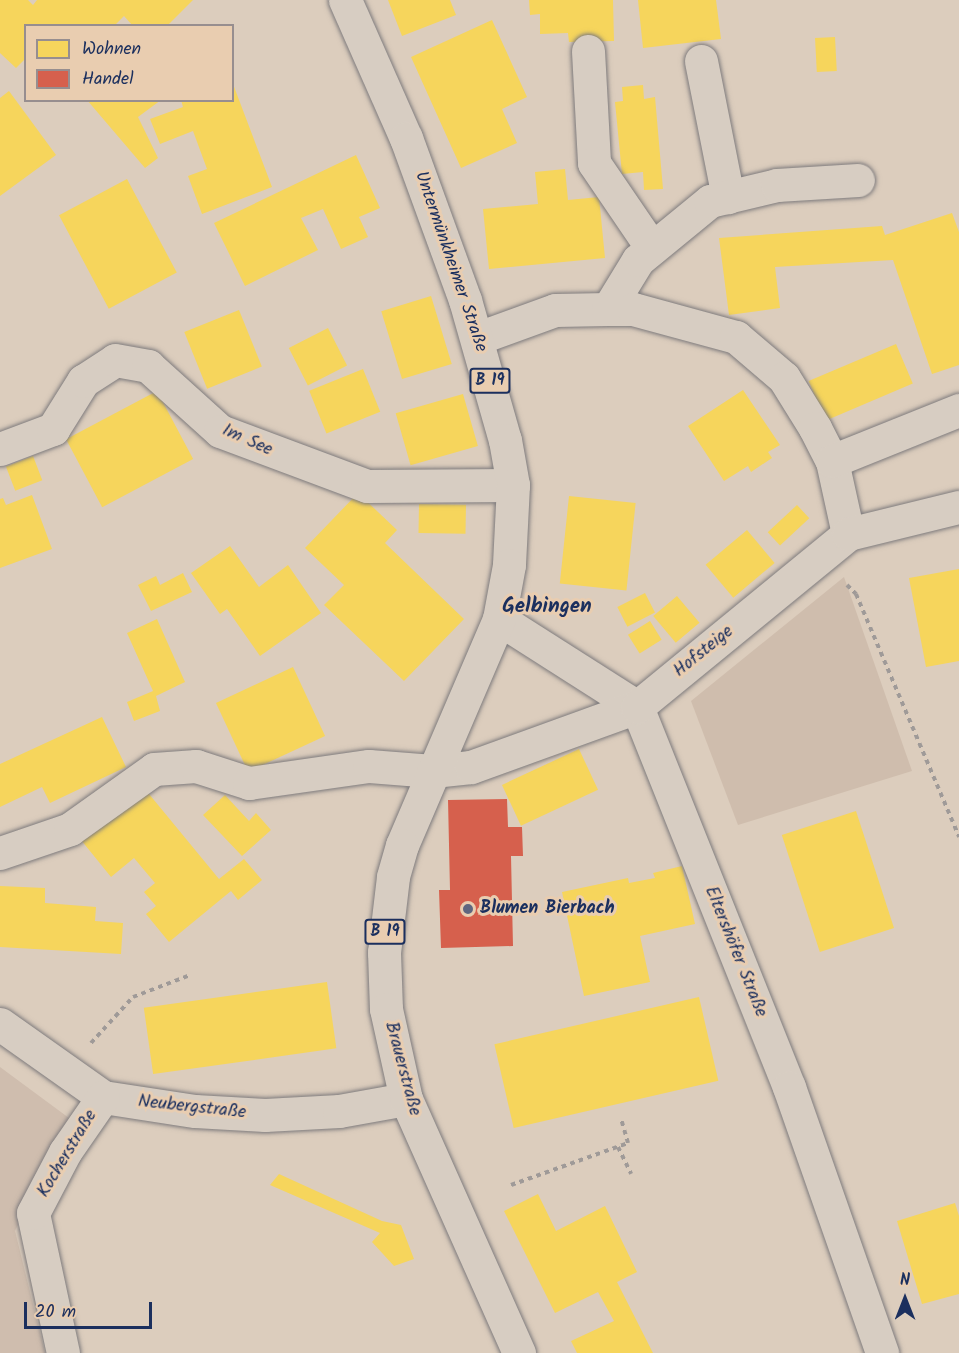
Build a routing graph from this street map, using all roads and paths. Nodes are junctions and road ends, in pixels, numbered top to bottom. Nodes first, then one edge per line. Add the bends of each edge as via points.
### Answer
1 (345, 0) edge
2 (588, 51) dead end
3 (701, 61) dead end
4 (858, 180) dead end
5 (728, 196) junction
6 (652, 248) junction
7 (608, 309) junction
8 (478, 338) junction
9 (959, 410) edge
10 (0, 448) edge
11 (832, 461) junction
12 (513, 485) junction
13 (959, 507) edge
14 (848, 534) junction
15 (821, 555) junction
16 (499, 619) junction
17 (637, 707) junction
18 (433, 771) junction
19 (959, 837) edge
20 (0, 853) edge
21 (190, 975) dead end
22 (0, 1024) edge
23 (64, 1072) junction
24 (103, 1097) junction
25 (406, 1099) junction
26 (621, 1118) dead end
27 (618, 1147) junction
28 (631, 1174) dead end
29 (511, 1185) dead end
30 (63, 1353) edge
31 (519, 1353) edge
32 (882, 1353) edge

1 - 8 street, Untermünkheimer Straße / B 19 via 406,138
2 - 6 street via 594,163
3 - 5 street
4 - 5 street via 777,185
5 - 6 street via 710,201
6 - 7 street via 638,260
7 - 8 street via 555,310
7 - 11 street via 633,309 736,337 784,378
8 - 12 street, Untermünkheimer Straße / B 19
9 - 11 street
10 - 12 street, Im See via 53,429 83,381 115,360 148,366 220,431 368,486
11 - 14 street
12 - 16 street, Untermünkheimer Straße / B 19 via 509,565
13 - 14 street, Hofsteige
14 - 15 street, Hofsteige
15 - 17 street, Hofsteige
15 - 19 path via 856,594
16 - 17 street
16 - 18 street, Untermünkheimer Straße / B 19
17 - 18 street, Hofsteige via 471,767
17 - 32 street, Eltershöfer Straße via 789,1086
18 - 20 street, Hofsteige via 369,766 249,783 196,766 154,769 70,829
18 - 25 street, Brauerstraße / B 19 via 393,877 386,929 386,1009
21 - 23 path via 133,997
22 - 23 street, Neubergstraße
23 - 24 street, Neubergstraße
24 - 25 street, Neubergstraße via 195,1111 265,1115 339,1111
24 - 30 street, Kocherstraße via 65,1152 33,1213
25 - 31 street, Brauerstraße / B 19
26 - 27 path via 628,1143
27 - 28 path
27 - 29 path

